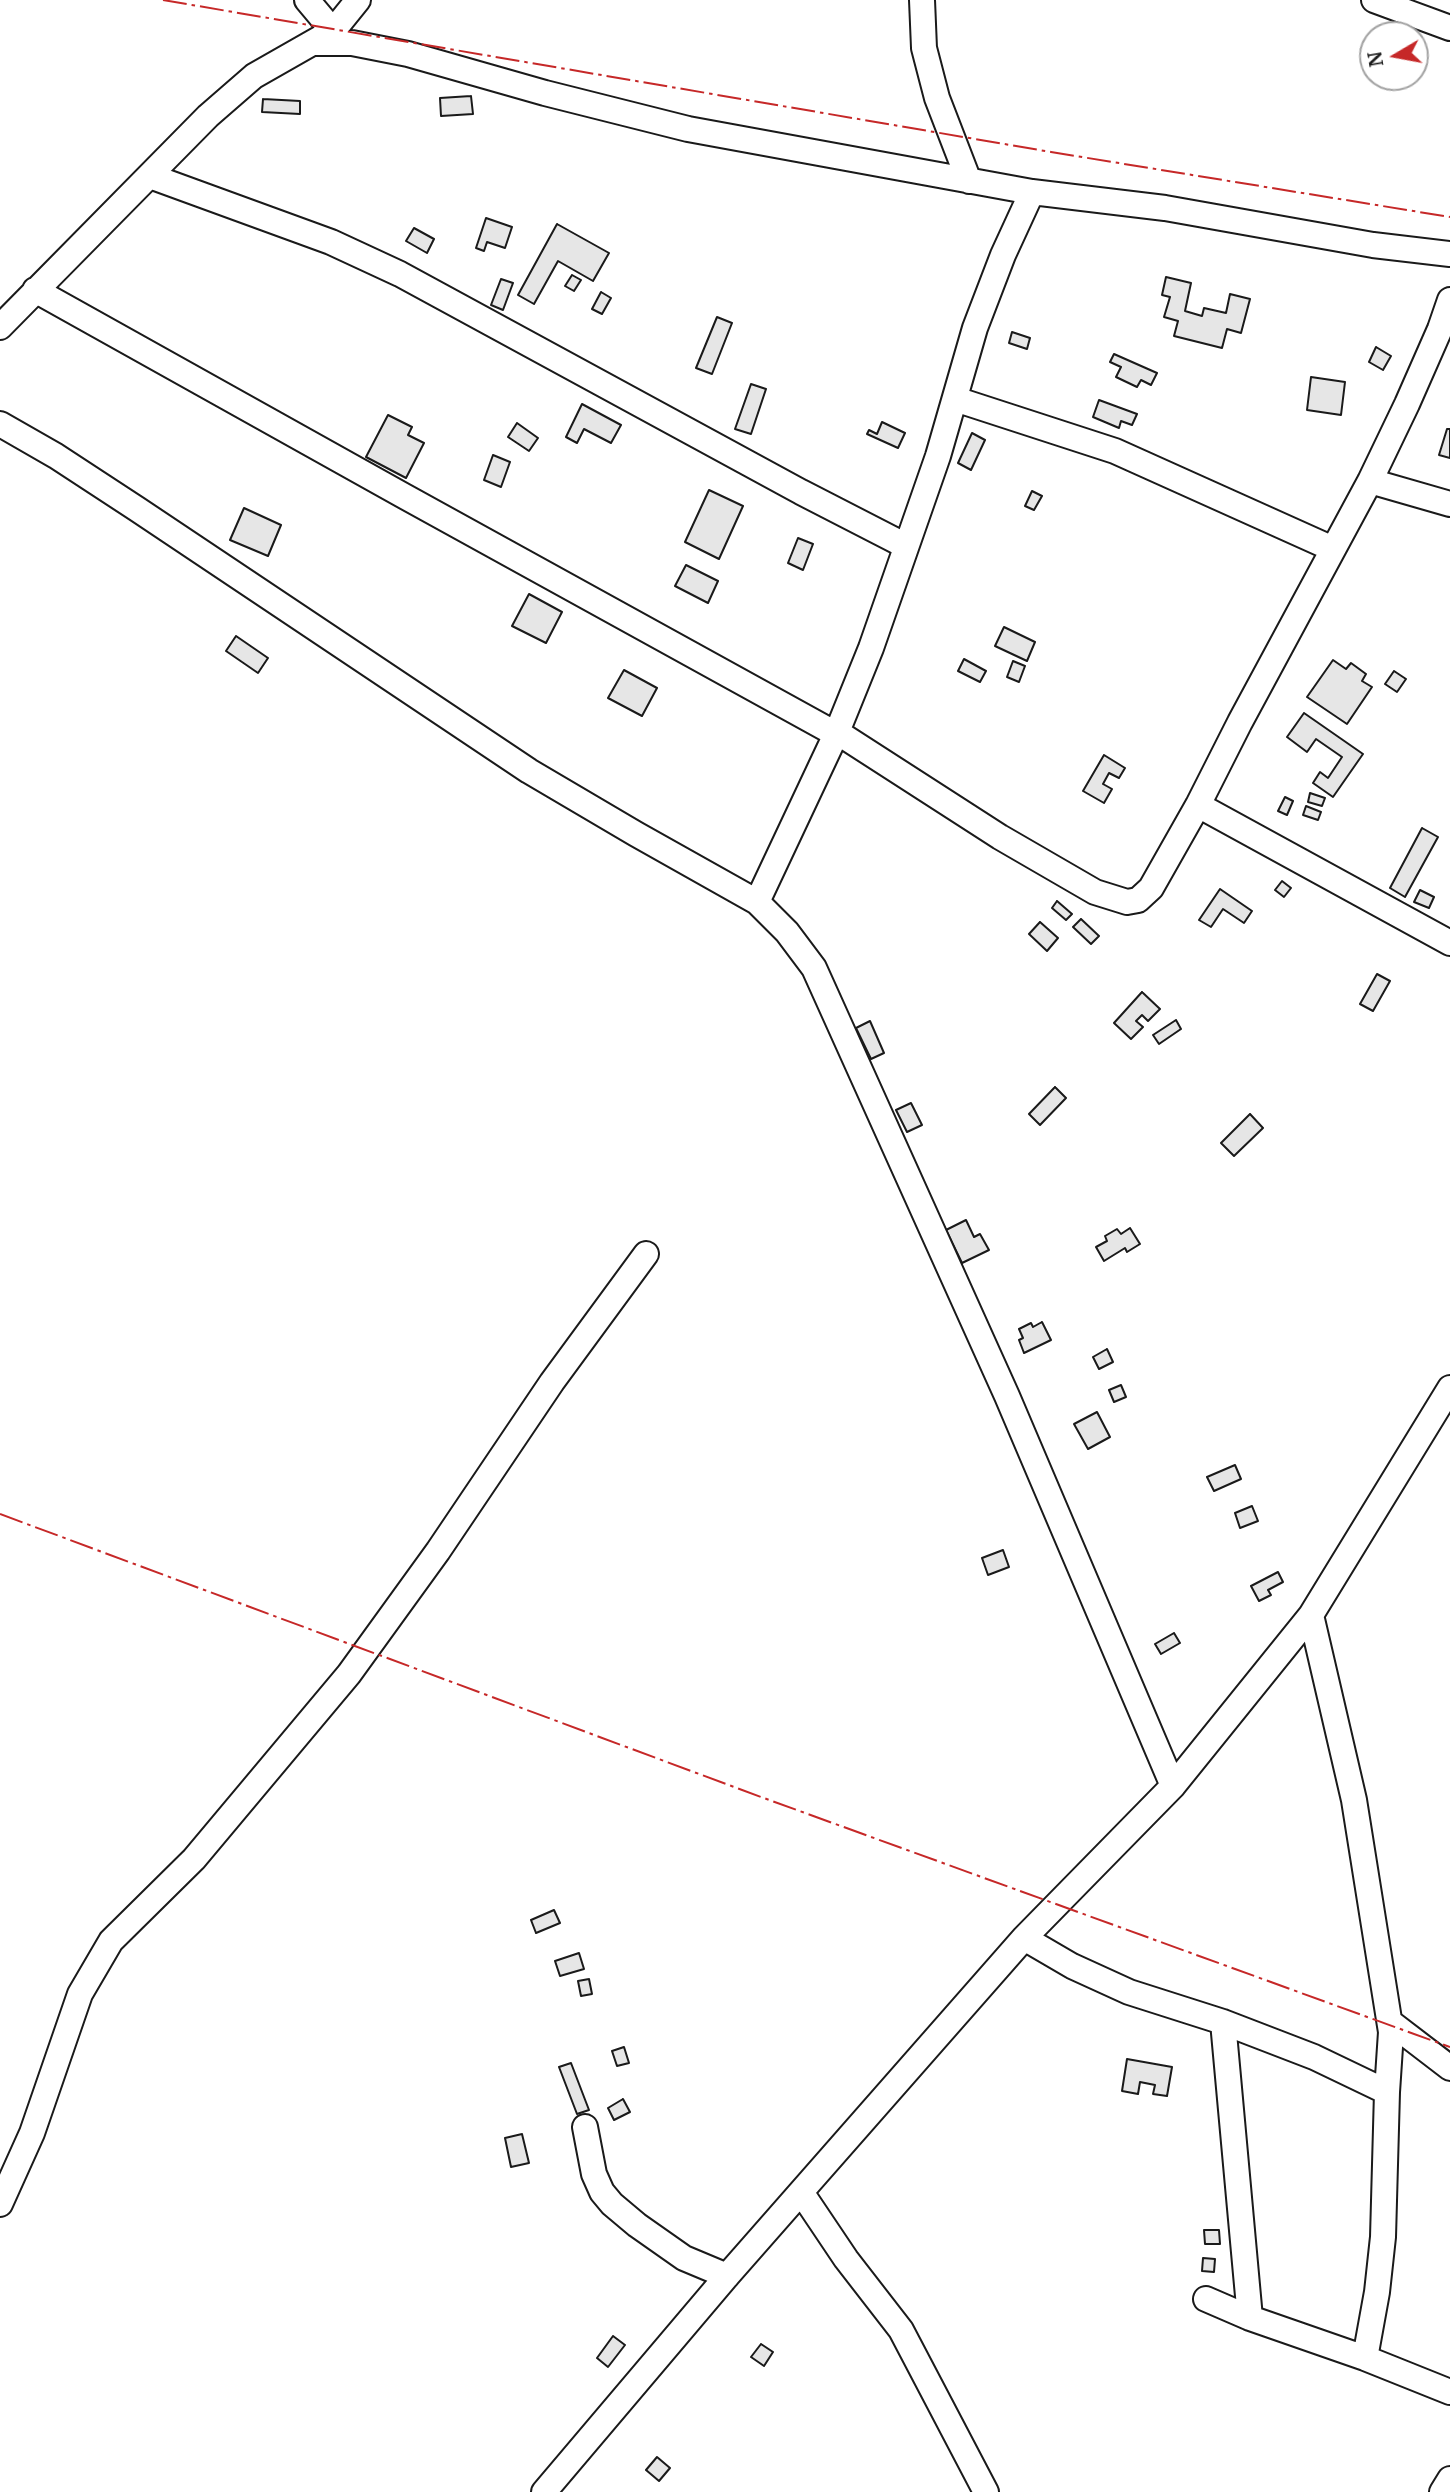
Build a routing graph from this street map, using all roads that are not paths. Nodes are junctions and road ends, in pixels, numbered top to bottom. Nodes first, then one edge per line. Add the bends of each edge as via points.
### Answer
1 (307, 0) edge
2 (358, 0) edge
3 (922, 0) edge
4 (1374, 0) edge
5 (1419, 8) edge
6 (1450, 28) edge
7 (323, 37) junction
8 (150, 176) junction
9 (969, 181) junction
10 (1032, 192) junction
11 (1450, 254) edge
12 (35, 290) junction
13 (1450, 300) edge
14 (0, 327) edge
15 (955, 399) junction
16 (0, 424) edge
17 (1370, 481) junction
18 (1450, 504) edge
19 (906, 546) junction
20 (1333, 549) junction
21 (837, 732) junction
22 (1198, 805) junction
23 (757, 902) junction
24 (1450, 943) edge
25 (646, 1254) dead end
26 (1450, 1388) edge
27 (1311, 1615) junction
28 (1173, 1786) junction
29 (1024, 1937) junction
30 (1223, 2022) junction
31 (1390, 2022) junction
32 (1450, 2068) edge
33 (1387, 2092) junction
34 (585, 2127) dead end
35 (801, 2192) junction
36 (0, 2204) edge
37 (727, 2276) junction
38 (1206, 2299) dead end
39 (1250, 2318) junction
40 (1365, 2358) junction
41 (1450, 2392) edge
42 (1450, 2479) edge
43 (544, 2492) edge
44 (986, 2492) edge
45 (1443, 2492) edge

1 - 7 street
2 - 7 street
3 - 9 street via 924,48 937,98
4 - 5 street
5 - 6 street
7 - 8 street via 254,76
7 - 9 street via 408,54 688,129
8 - 12 street
8 - 19 street via 331,242 401,274
9 - 10 street
10 - 11 street via 1165,208
10 - 15 street via 975,328
12 - 14 street
12 - 21 street
13 - 17 street
15 - 19 street
15 - 20 street via 1115,452
16 - 23 street via 103,486 529,771
17 - 18 street
17 - 20 street
19 - 21 street
20 - 22 street
21 - 22 street via 1000,837 1095,892 1127,902 1138,900 1151,888
21 - 23 street
22 - 24 street
23 - 28 street via 788,932 814,968 1007,1396
25 - 36 street via 349,1674 194,1859 111,1941 80,1994 32,2133
26 - 27 street
27 - 28 street
27 - 31 street via 1354,1800
28 - 29 street
29 - 30 street via 1129,1992
29 - 35 street
30 - 33 street via 1314,2057
30 - 39 street
31 - 32 street
31 - 33 street
33 - 40 street via 1383,2237
34 - 37 street via 594,2174 612,2204 684,2258
35 - 37 street
35 - 44 street via 901,2330
37 - 43 street
38 - 39 street
39 - 40 street
40 - 41 street
42 - 45 street

